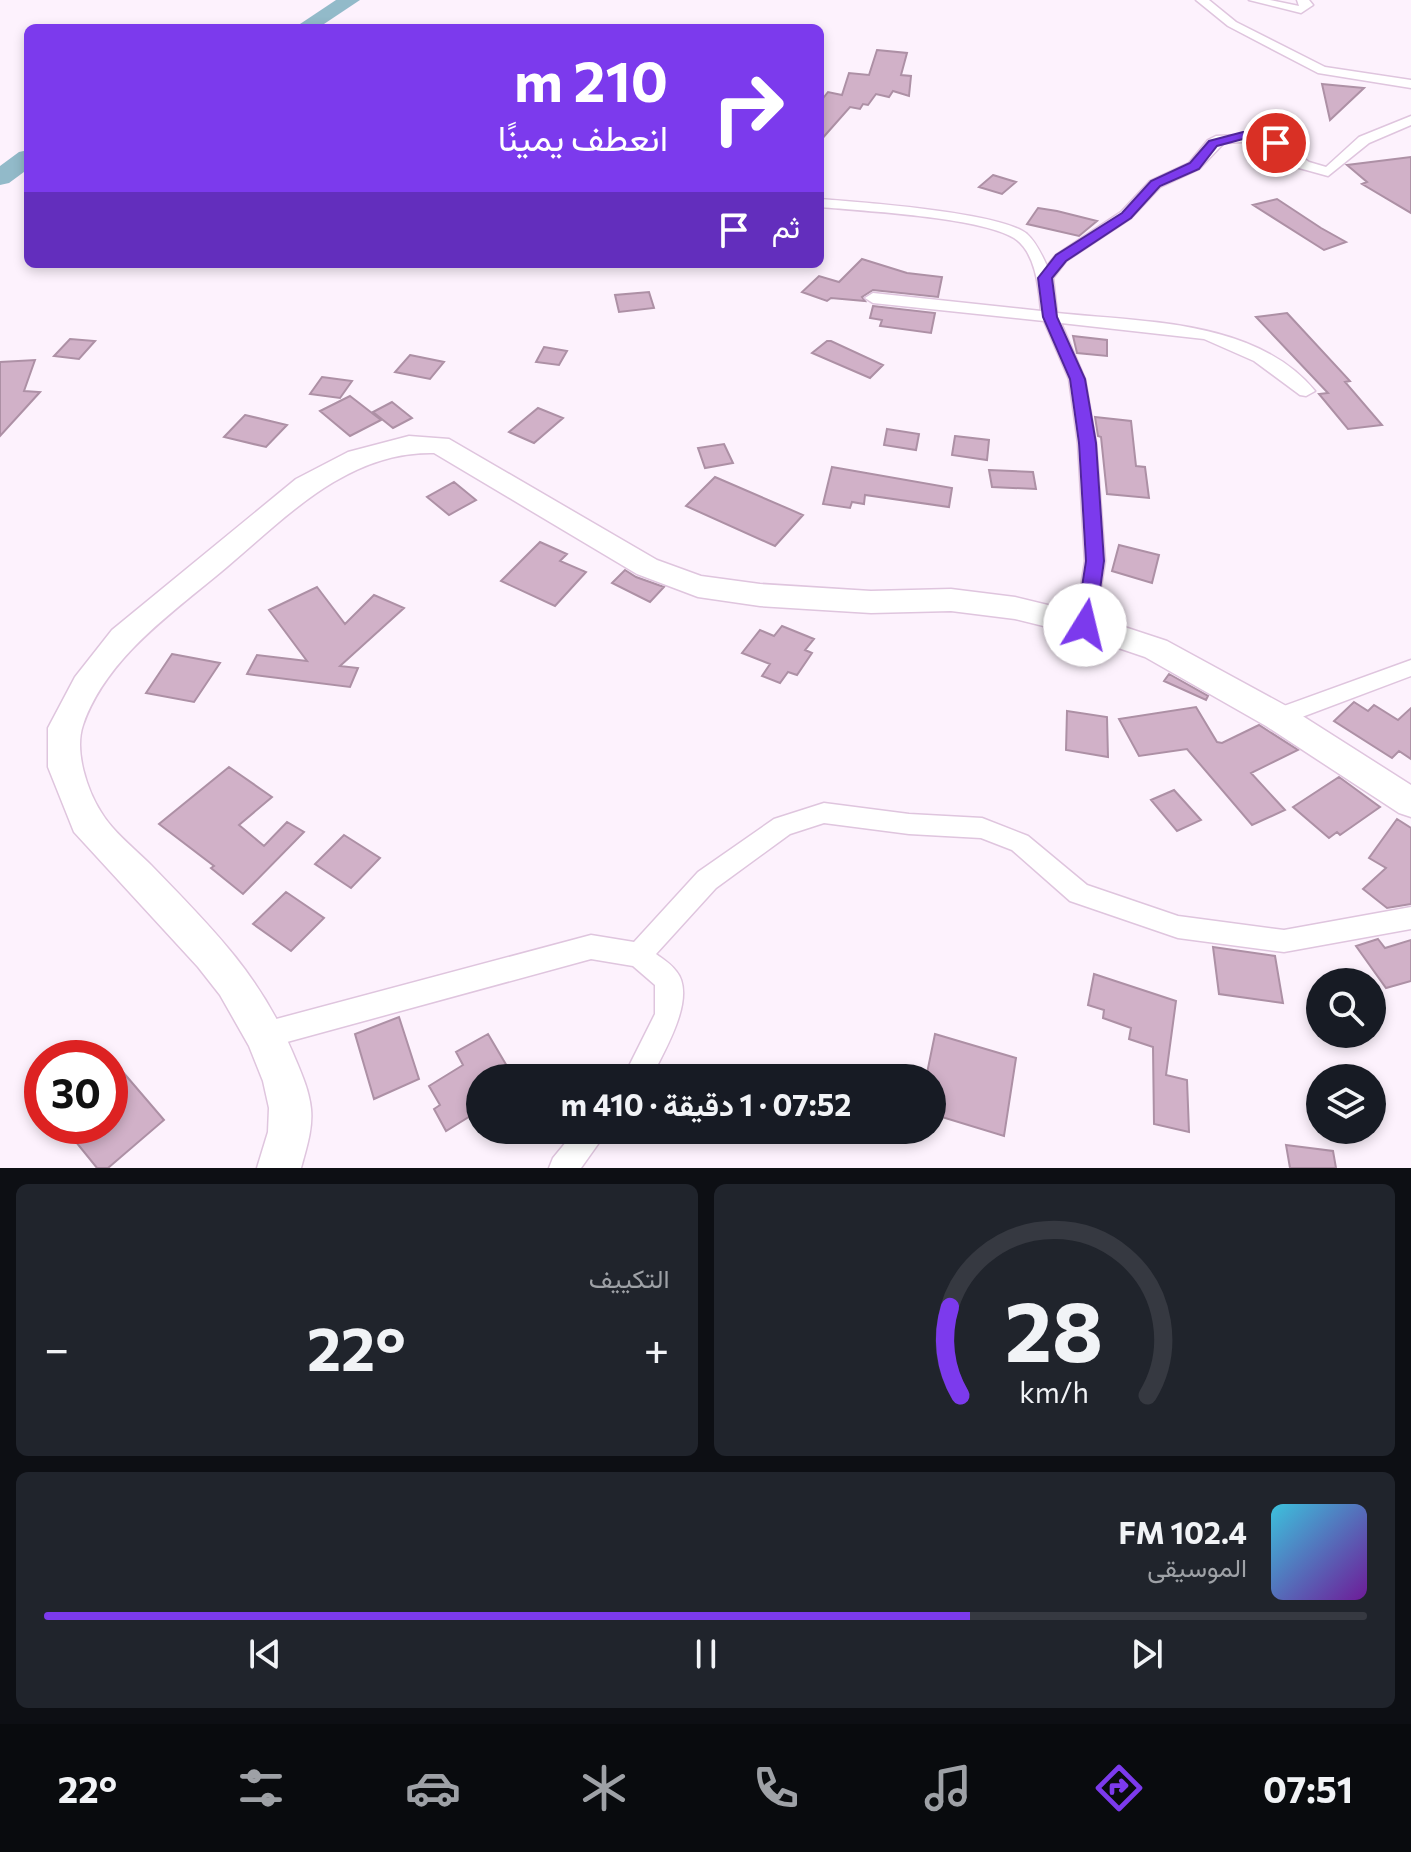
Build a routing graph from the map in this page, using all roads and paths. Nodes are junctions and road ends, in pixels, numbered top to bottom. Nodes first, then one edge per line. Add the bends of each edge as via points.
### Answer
1 (1202, 0) edge
2 (1255, 0) edge
3 (1303, 0) edge
4 (1411, 84) edge
5 (1411, 120) edge
6 (824, 203) edge
7 (1045, 278) junction
8 (873, 298) dead end
9 (1050, 317) junction
10 (1306, 391) dead end
11 (1085, 625) junction
12 (1411, 668) edge
13 (1278, 717) junction
14 (1411, 803) edge
15 (1411, 918) edge
16 (639, 955) junction
17 (265, 1035) junction
18 (644, 1064) edge
19 (583, 1144) edge
20 (279, 1168) edge
21 (563, 1168) edge

1 - 4 street via 1232,24 1322,70
2 - 3 street via 1301,10 1307,5
5 - 7 street via 1364,140 1328,172 1304,165 1263,137 1221,139 1194,166 1155,184 1126,215 1061,258
6 - 7 street via 1007,229 1021,236
7 - 9 street
8 - 9 street
9 - 10 street via 1206,334 1243,346
9 - 11 street via 1077,379 1087,443 1095,561
11 - 13 main road via 1156,649
11 - 17 main road via 951,600 871,602 698,586 647,567 440,445 409,444 358,458 306,485 123,638 86,686 65,728 65,767 87,822 212,955
12 - 13 street
13 - 14 main road
15 - 16 street via 1284,941 1178,927 1079,893 1020,843 982,828 824,813 782,826 707,880
16 - 17 street via 591,947
16 - 18 street via 668,980 668,1015
17 - 20 main road via 290,1108
19 - 21 street

